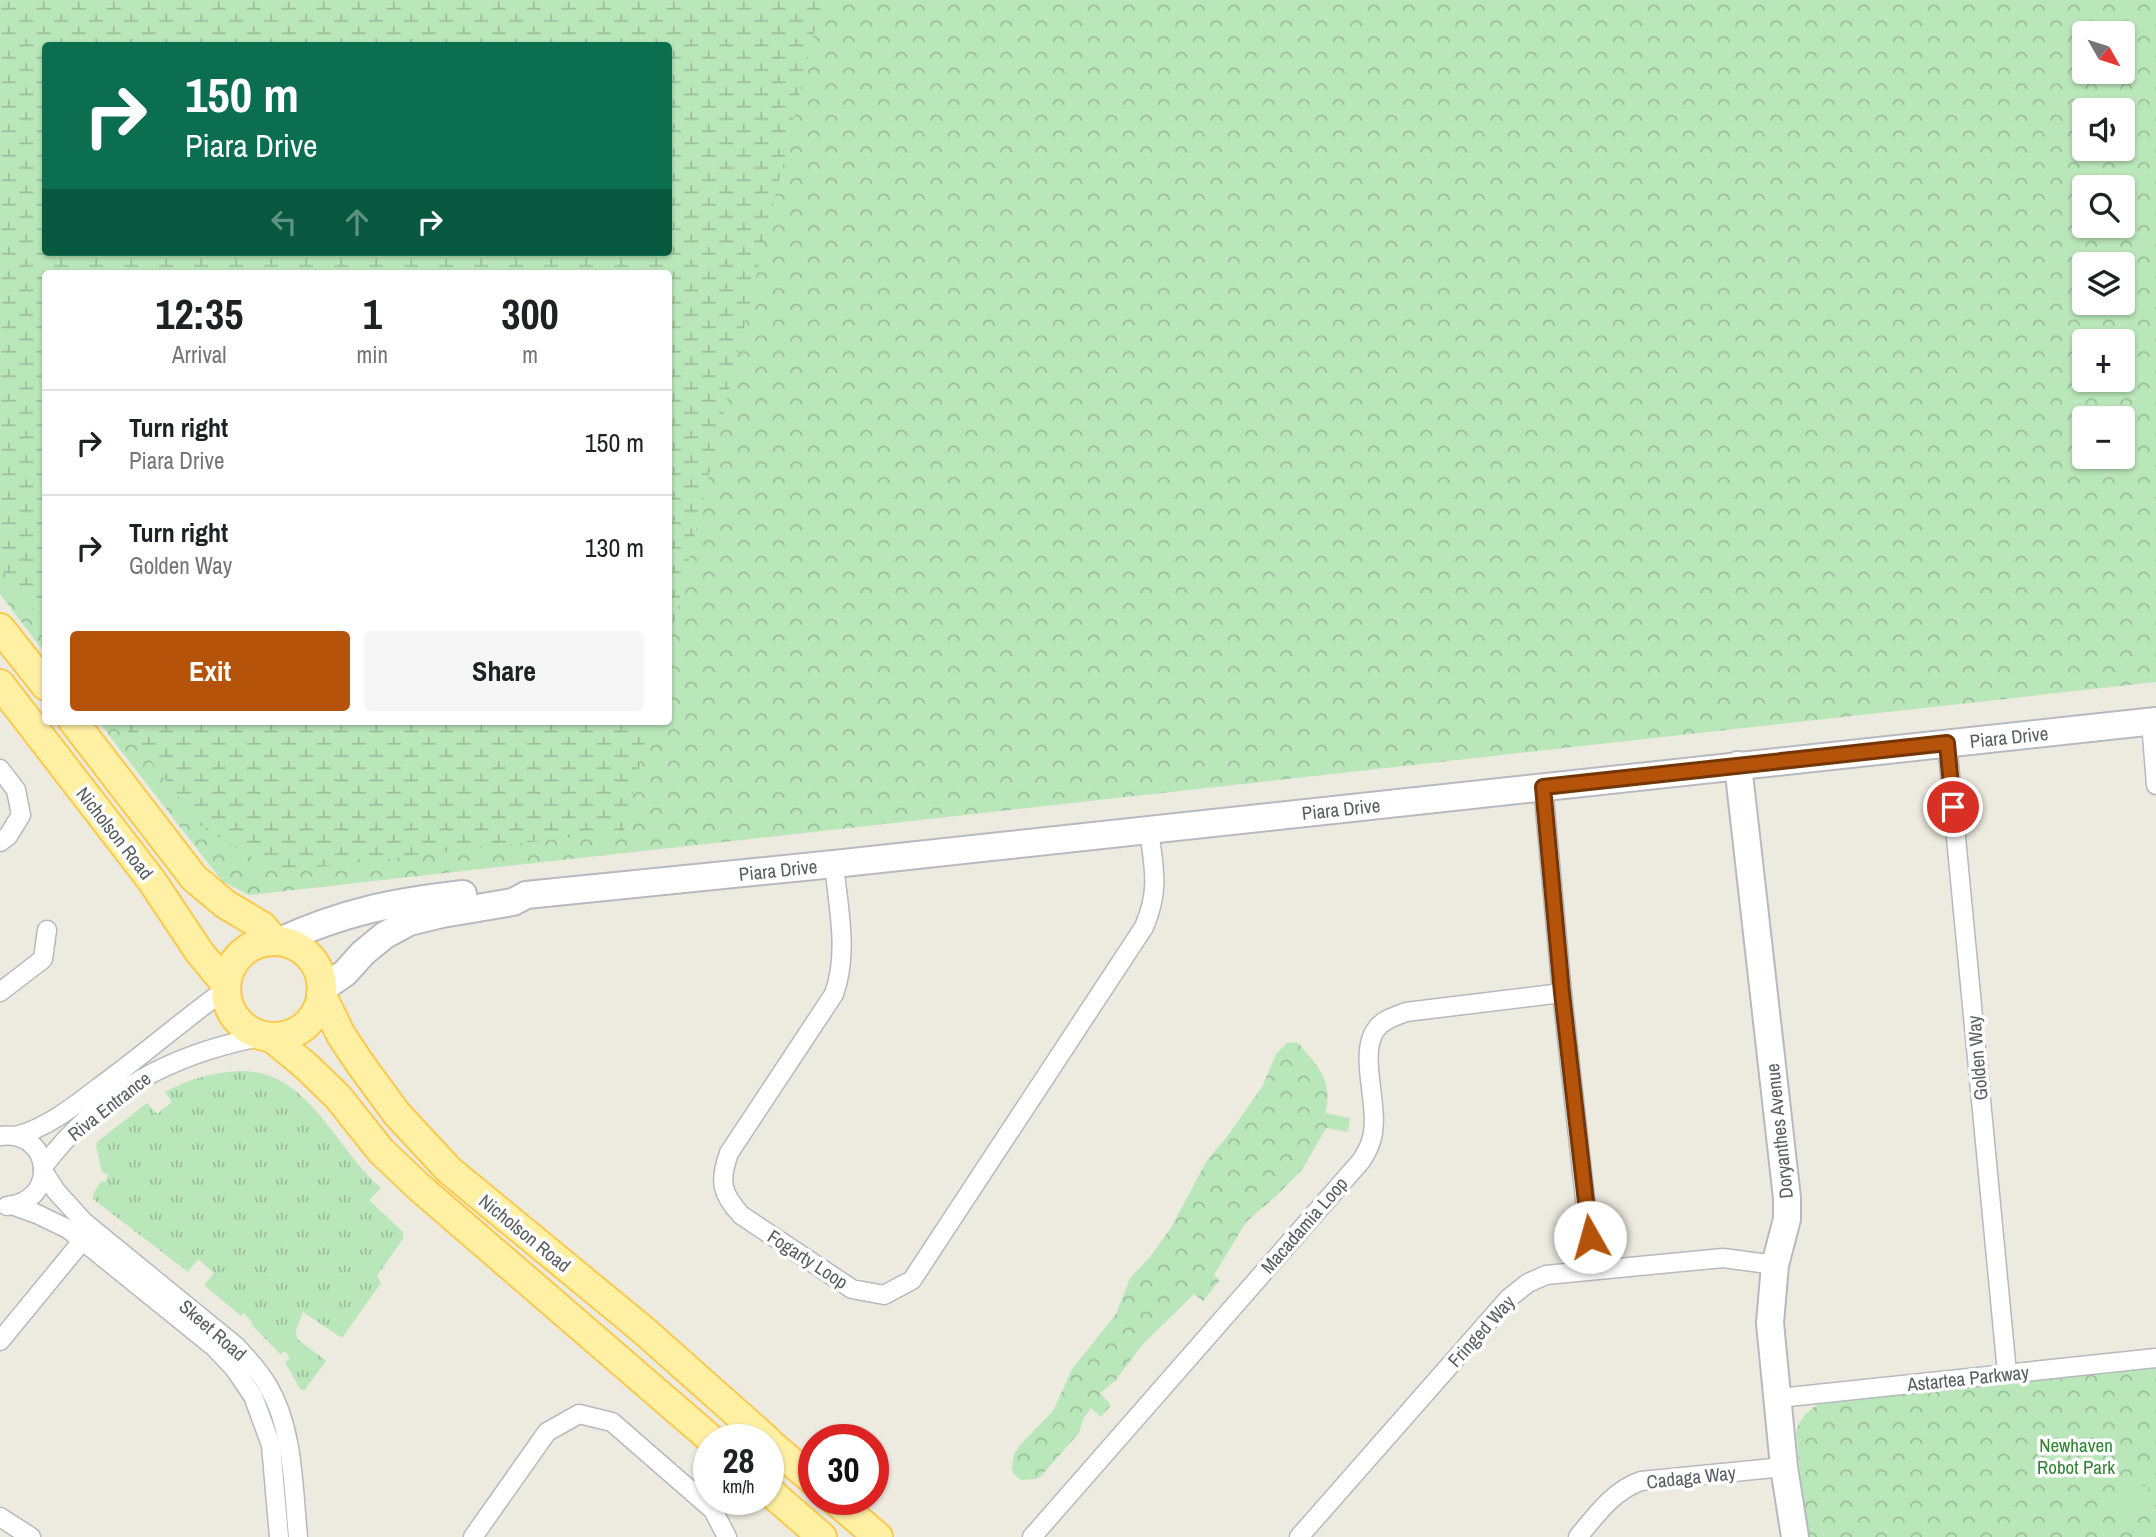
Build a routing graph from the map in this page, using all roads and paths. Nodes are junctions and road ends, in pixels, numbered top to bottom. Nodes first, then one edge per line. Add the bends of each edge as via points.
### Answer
1 (0, 628) edge
2 (42, 681) edge
3 (0, 684) edge
4 (2153, 721) edge
5 (76, 725) edge
6 (1947, 743) junction
7 (1738, 765) junction
8 (0, 769) edge
9 (2156, 785) edge
10 (1543, 787) junction
11 (1149, 830) junction
12 (0, 842) edge
13 (834, 864) junction
14 (526, 895) junction
15 (47, 929) dead end
16 (277, 941) junction
17 (226, 986) junction
18 (321, 991) junction
19 (0, 992) edge
20 (1562, 993) junction
21 (268, 1036) junction
22 (8, 1136) edge
23 (43, 1169) junction
24 (6, 1205) edge
25 (83, 1240) junction
26 (1775, 1265) junction
27 (1593, 1270) junction
28 (0, 1341) edge
29 (2156, 1358) edge
30 (2007, 1373) junction
31 (1779, 1398) junction
32 (693, 1424) edge
33 (748, 1424) edge
34 (784, 1455) edge
35 (798, 1467) edge
36 (1784, 1467) junction
37 (784, 1504) edge
38 (852, 1515) edge
39 (0, 1517) edge
40 (31, 1537) edge
41 (279, 1537) edge
42 (298, 1537) edge
43 (473, 1537) edge
44 (727, 1537) edge
45 (822, 1537) edge
46 (878, 1537) edge
47 (1032, 1537) edge
48 (1299, 1537) edge
49 (1578, 1537) edge
50 (1795, 1537) edge

1 - 2 main road
3 - 17 main road, Nicholson Road via 152,881
4 - 6 street, Piara Drive
4 - 9 street
5 - 16 main road, Nicholson Road via 194,878
6 - 7 street, Piara Drive
6 - 30 street, Golden Way
7 - 10 street, Piara Drive
7 - 26 street, Doryanthes Avenue via 1787,1198 1787,1219
8 - 12 street via 16,790 21,815
10 - 11 street, Piara Drive
10 - 20 street
11 - 13 street, Piara Drive
11 - 13 street, Fogarty Loop via 1154,905 1144,928 912,1280 884,1295 852,1289 741,1215 723,1189 729,1153 834,994 841,976
13 - 14 street, Piara Drive
14 - 16 street, Piara Drive via 511,889 408,900 320,923
14 - 18 street, Piara Drive via 513,902 409,922 363,953
15 - 19 street via 43,959
16 - 17 main road via 255,945 239,957
16 - 18 main road via 307,954 316,967
17 - 21 main road via 235,1018 246,1028
17 - 22 street, Riva Entrance via 71,1108 31,1132
18 - 21 main road via 308,1022 291,1033
18 - 33 main road, Nicholson Road via 361,1065 397,1114 449,1170 642,1329
20 - 27 street
20 - 47 street, Macadamia Loop via 1406,1012 1376,1029 1369,1057 1374,1127 1361,1161
21 - 23 street, Riva Entrance via 213,1048 144,1076 81,1123
21 - 32 main road, Nicholson Road via 338,1097 381,1151 420,1188
22 - 23 street, Skeet Road via 34,1147
23 - 24 street, Riva Entrance via 34,1193 24,1202
23 - 42 street, Skeet Road via 84,1222 237,1348 270,1389 290,1459
24 - 25 street, Skeet Road via 53,1220
25 - 28 street
25 - 41 street, Skeet Road via 214,1347 244,1381 271,1445
26 - 27 street, Fringed Way via 1723,1258
26 - 31 street, Doryanthes Avenue via 1770,1323
27 - 48 street, Fringed Way via 1546,1275 1508,1298
29 - 30 street, Astartea Parkway
30 - 31 street, Astartea Parkway
31 - 36 street, Doryanthes Avenue
34 - 35 main road, Nicholson Road
36 - 49 street, Cadaga Way via 1641,1481 1612,1497
36 - 50 street, Doryanthes Avenue
37 - 45 main road
38 - 46 main road
39 - 40 street
43 - 44 street via 547,1432 579,1414 612,1422 713,1510

